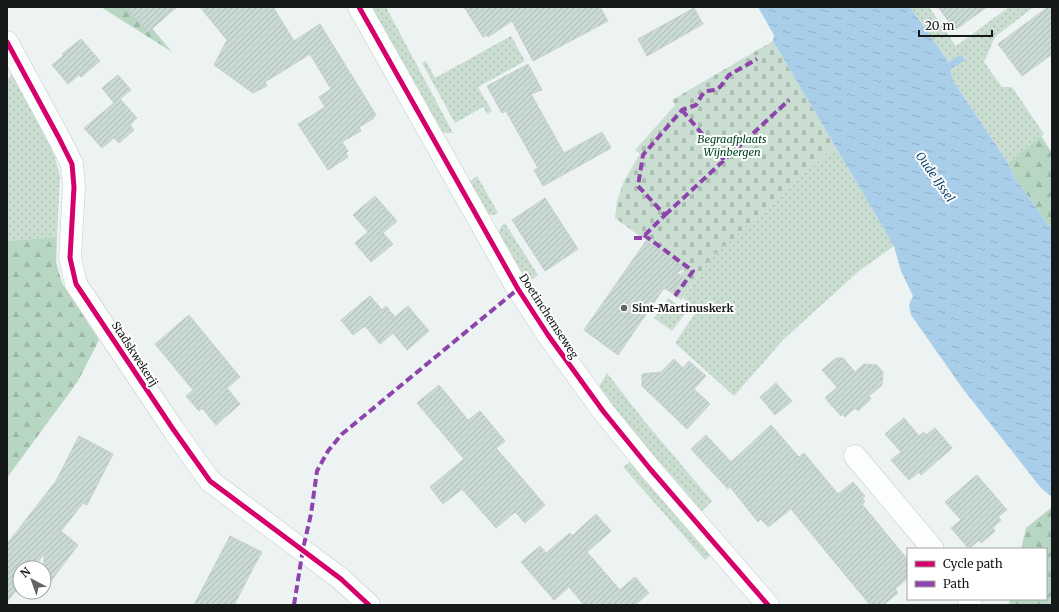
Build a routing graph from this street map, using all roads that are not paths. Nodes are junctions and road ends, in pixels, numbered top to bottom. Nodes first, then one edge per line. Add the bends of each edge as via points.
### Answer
1 (359, 7) edge
2 (7, 42) edge
3 (855, 456) dead end
4 (932, 548) edge
5 (369, 605) edge
6 (768, 605) edge

1 - 6 street, Doetinchemseweg via 518,289 548,336 602,411
2 - 5 street, Stadskwekerij via 72,164 74,187 70,258 76,284 172,429 210,481 341,579
3 - 4 street

